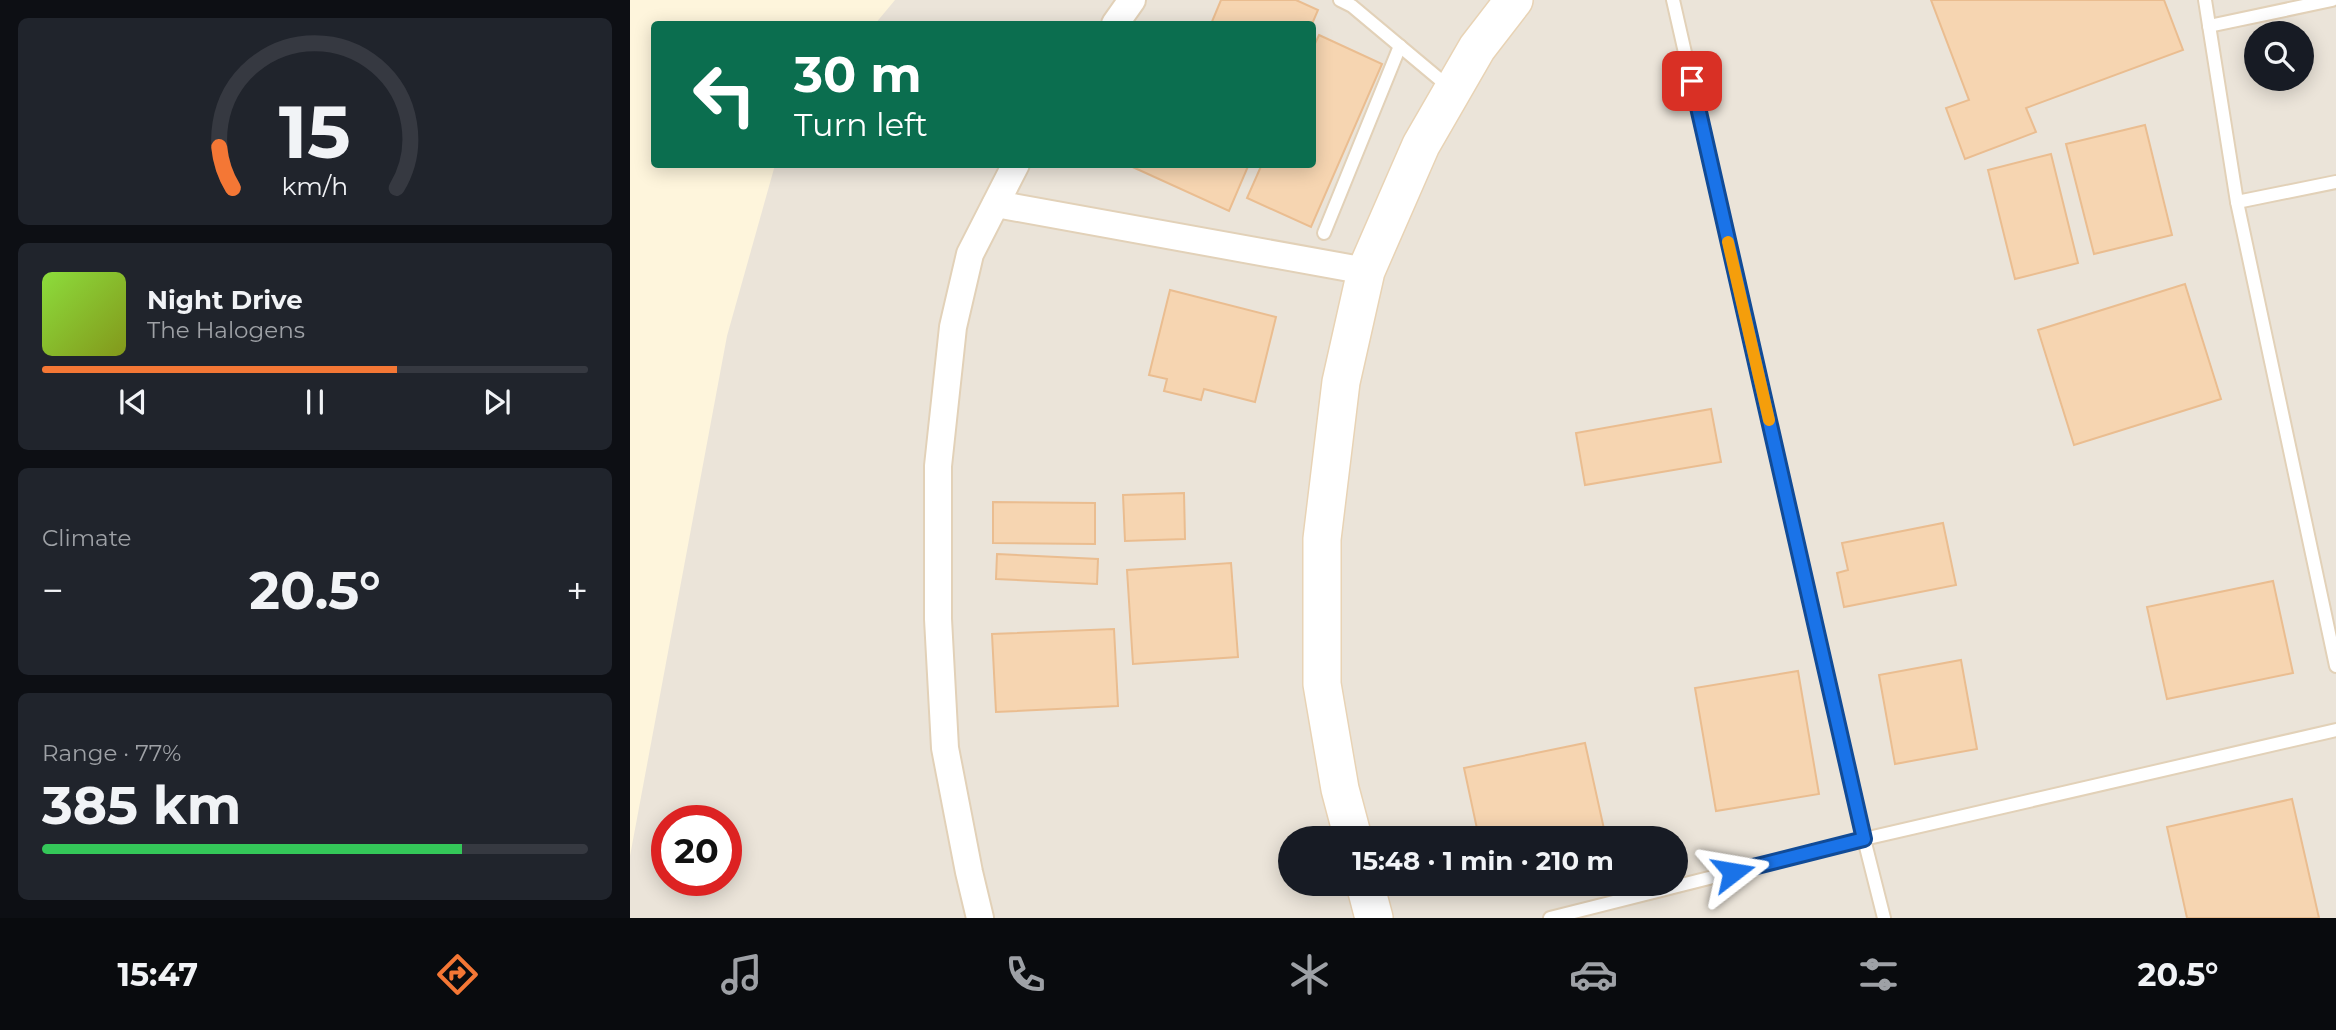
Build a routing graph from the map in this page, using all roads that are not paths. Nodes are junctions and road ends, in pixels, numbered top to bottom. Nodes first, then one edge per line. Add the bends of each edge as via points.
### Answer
1 (1132, 0) edge
2 (1340, 0) edge
3 (1514, 0) edge
4 (1673, 0) edge
5 (2205, 0) edge
6 (2332, 0) edge
7 (1117, 21) edge
8 (2209, 26) junction
9 (1400, 46) junction
10 (1452, 90) junction
11 (1014, 168) edge
12 (2336, 182) edge
13 (2237, 202) junction
14 (996, 204) junction
15 (1324, 233) dead end
16 (1366, 271) junction
17 (2336, 666) edge
18 (2336, 730) edge
19 (1350, 826) edge
20 (1864, 839) junction
21 (1368, 896) edge
22 (980, 918) edge
23 (1374, 918) edge
24 (1550, 918) edge
25 (1884, 918) edge

1 - 7 street
2 - 9 lane
3 - 10 street
4 - 20 lane
5 - 8 lane
6 - 8 lane
8 - 13 lane
9 - 10 lane
9 - 15 lane
10 - 16 street via 1421,145
11 - 14 street
12 - 13 lane
13 - 17 lane
14 - 16 street
14 - 22 street via 970,254 953,327 938,466 938,619 945,748
16 - 19 street via 1341,382 1322,539 1322,684
18 - 20 lane
20 - 24 lane
20 - 25 lane
21 - 23 street

